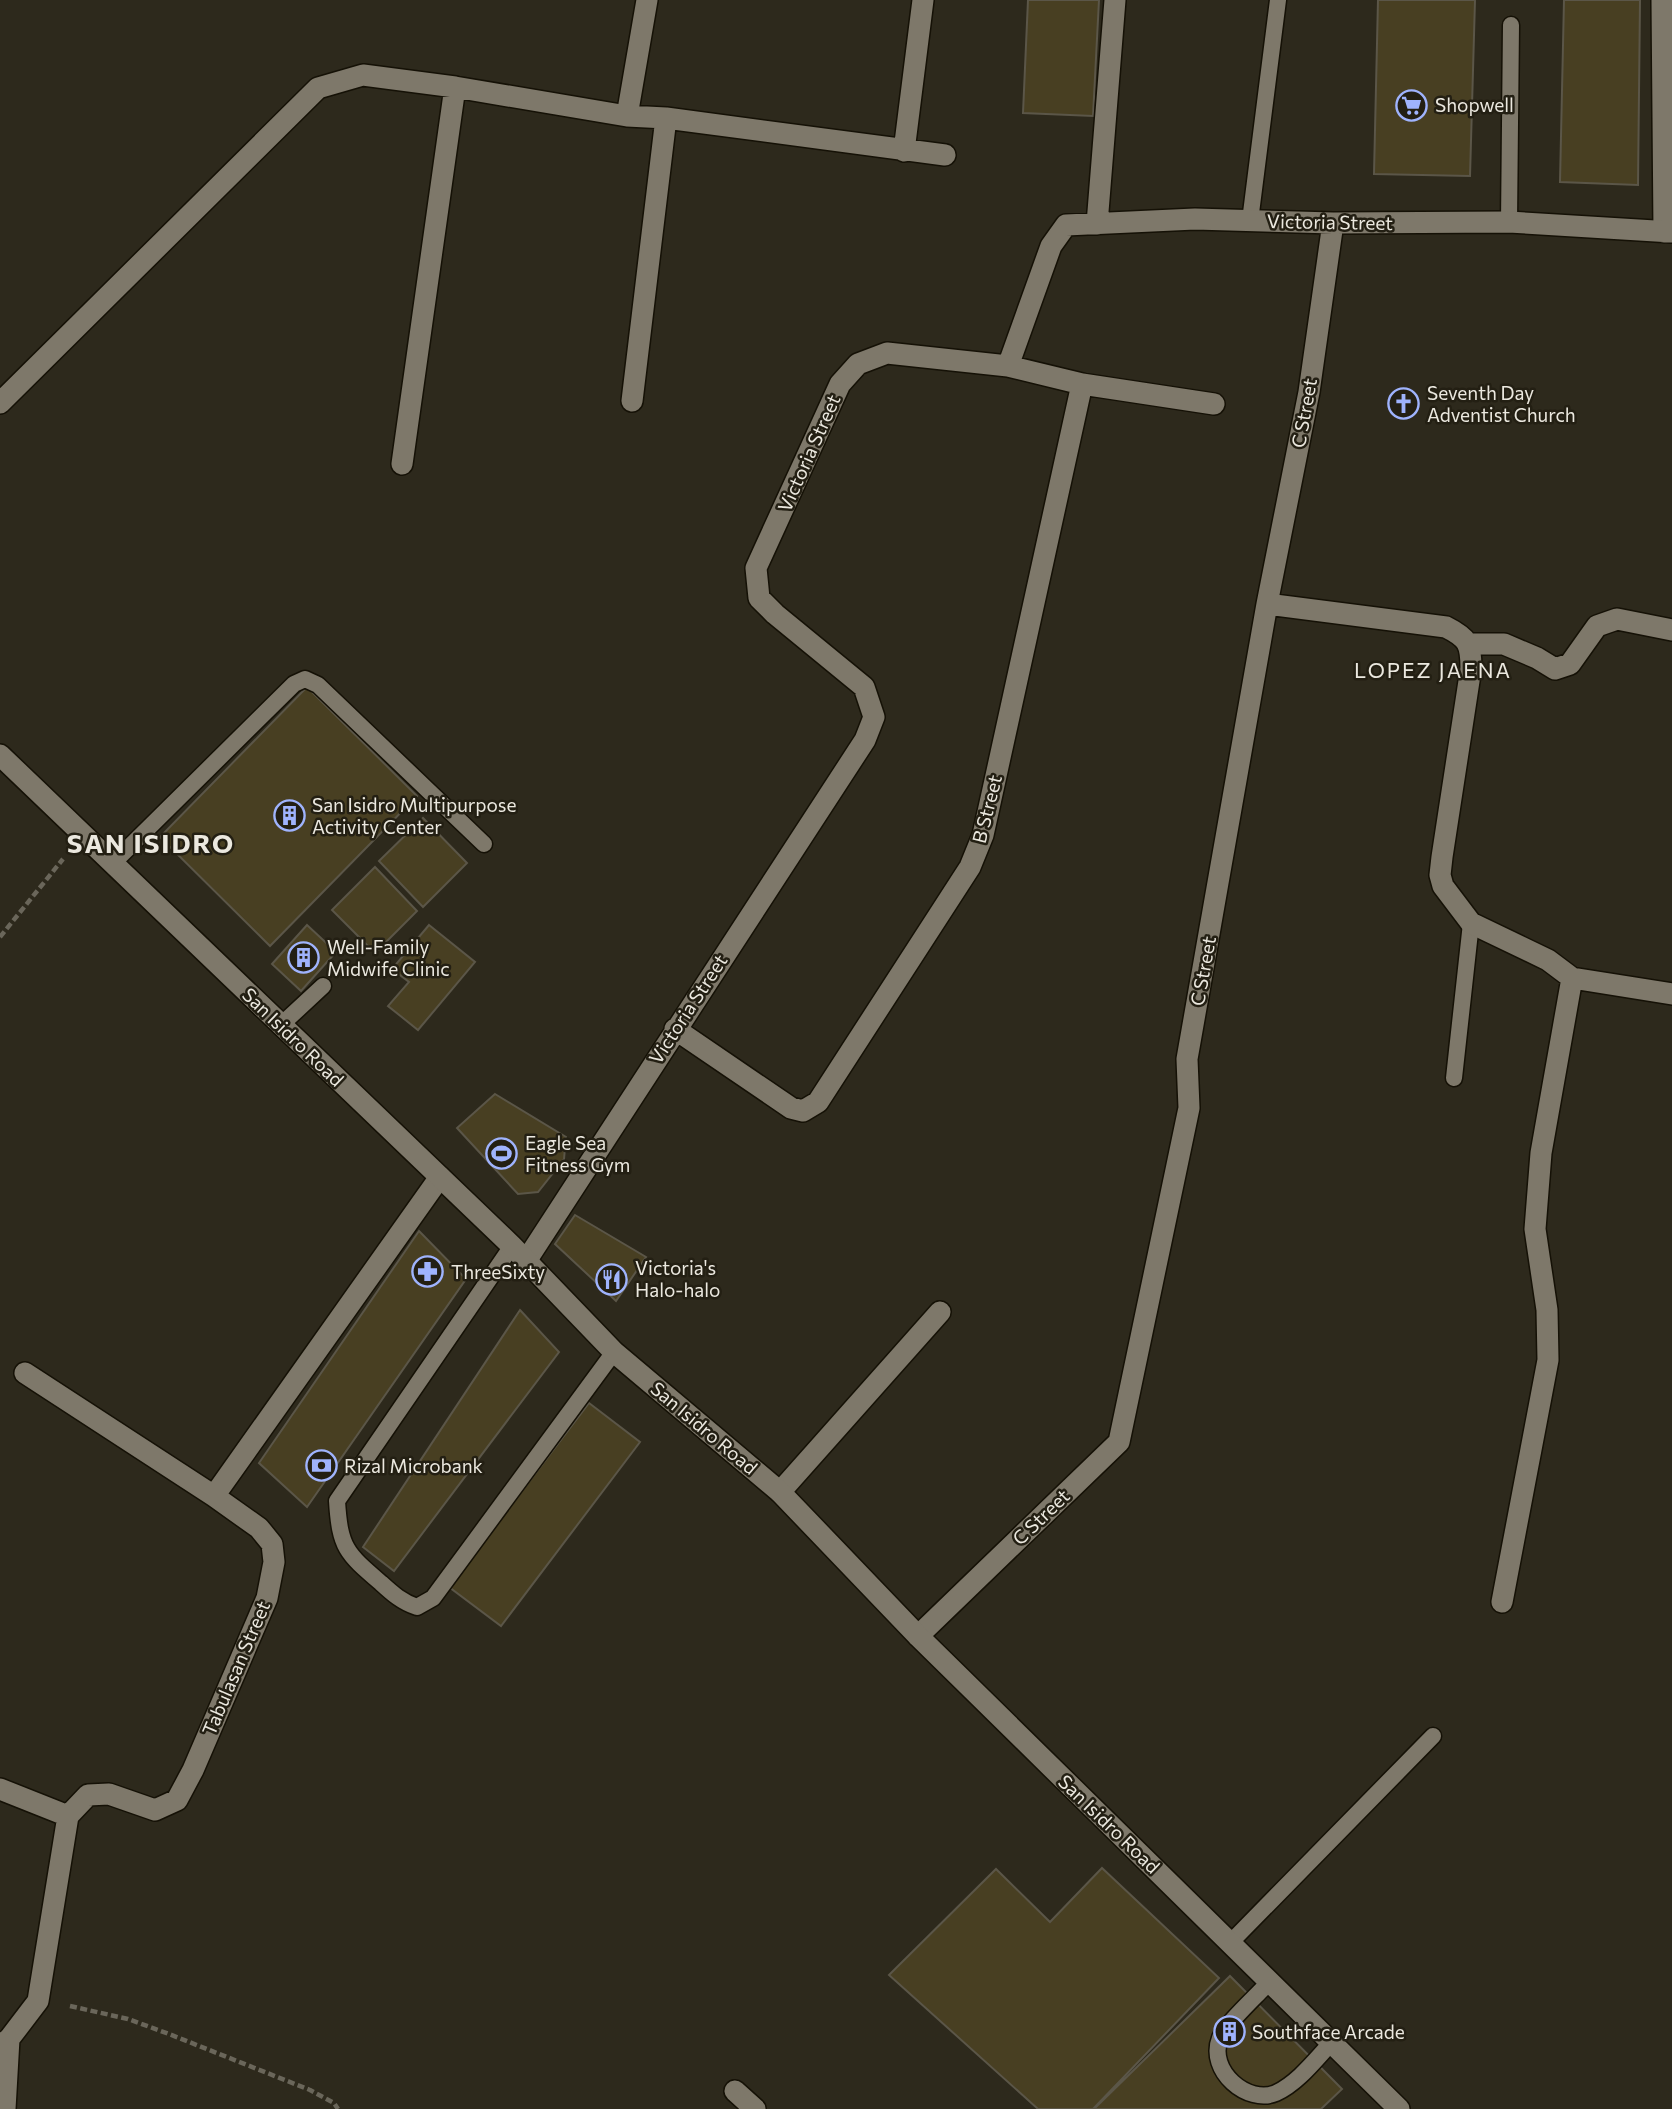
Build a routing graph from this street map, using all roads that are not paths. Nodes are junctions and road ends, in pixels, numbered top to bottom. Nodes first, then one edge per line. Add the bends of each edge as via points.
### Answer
1 (647, 0) edge
2 (923, 0) edge
3 (1115, 0) edge
4 (1278, 0) edge
5 (1662, 0) edge
6 (1511, 24) dead end
7 (455, 87) junction
8 (627, 116) junction
9 (666, 118) junction
10 (904, 150) junction
11 (945, 155) dead end
12 (1250, 221) junction
13 (1509, 222) junction
14 (1333, 223) junction
15 (1097, 224) junction
16 (1668, 232) edge
17 (1008, 366) junction
18 (1082, 384) junction
19 (632, 401) dead end
20 (0, 404) edge
21 (1214, 404) dead end
22 (402, 464) dead end
23 (1266, 604) junction
24 (1672, 630) edge
25 (1469, 644) junction
26 (0, 755) edge
27 (484, 844) dead end
28 (112, 864) junction
29 (1471, 923) junction
30 (1572, 978) junction
31 (323, 986) dead end
32 (1672, 994) edge
33 (281, 1025) junction
34 (675, 1029) junction
35 (1454, 1078) dead end
36 (440, 1177) junction
37 (519, 1254) junction
38 (940, 1312) dead end
39 (614, 1352) junction
40 (25, 1373) dead end
41 (780, 1492) junction
42 (214, 1496) junction
43 (1502, 1602) dead end
44 (918, 1636) junction
45 (1433, 1735) dead end
46 (0, 1789) edge
47 (68, 1816) junction
48 (1231, 1942) junction
49 (1270, 1981) junction
50 (5, 2042) edge
51 (1332, 2042) junction
52 (735, 2091) dead end
53 (5, 2109) edge
54 (755, 2109) edge
55 (1399, 2109) edge

1 - 8 street
2 - 10 street
3 - 15 street
4 - 12 lane
5 - 16 street
6 - 13 lane
7 - 8 street
7 - 20 street via 363,75 318,88
7 - 22 street
8 - 9 street
9 - 10 street
9 - 19 street
10 - 11 street
12 - 14 street, Victoria Street
12 - 15 street, Victoria Street
13 - 14 street, Victoria Street
13 - 16 street, Victoria Street
14 - 23 street, C Street via 1309,392
15 - 17 street, Victoria Street via 1066,225 1051,246
17 - 18 street
17 - 34 street, Victoria Street via 887,353 858,364 840,384 756,568 760,598 864,687 874,717 865,740
18 - 21 street
18 - 34 street, B Street via 983,835 970,867 818,1102 803,1111 791,1108
23 - 25 street via 1446,627
23 - 44 street, C Street via 1187,1059 1189,1108 1119,1443
24 - 25 street via 1617,619 1607,622 1597,626 1570,664 1555,669 1504,644
25 - 29 street via 1471,668 1440,875 1443,887
26 - 28 street, San Isidro Road
27 - 28 lane via 318,685 305,679 294,684
28 - 33 street, San Isidro Road
29 - 30 street via 1548,960
29 - 35 lane
30 - 32 street
30 - 43 street via 1541,1153 1535,1229 1547,1310 1548,1360
31 - 33 lane
33 - 36 street, San Isidro Road
34 - 37 street, Victoria Street
36 - 37 street, San Isidro Road
36 - 42 street
37 - 39 street, San Isidro Road
37 - 39 lane via 337,1501 339,1530 350,1557 402,1602 417,1607 433,1598
38 - 41 street
39 - 41 street, San Isidro Road
40 - 42 street, Tabulasan Street
41 - 44 street, San Isidro Road
42 - 47 street, Tabulasan Street via 259,1528 272,1544 274,1562 267,1598 193,1770 177,1800 155,1810 109,1794 88,1795
44 - 48 street, San Isidro Road
45 - 48 lane
46 - 47 street
47 - 50 street via 38,2001
48 - 49 street, San Isidro Road
49 - 51 street, San Isidro Road
49 - 51 lane via 1221,2035 1216,2052 1221,2071 1247,2091 1275,2094
50 - 53 street
51 - 55 street, San Isidro Road
52 - 54 street

